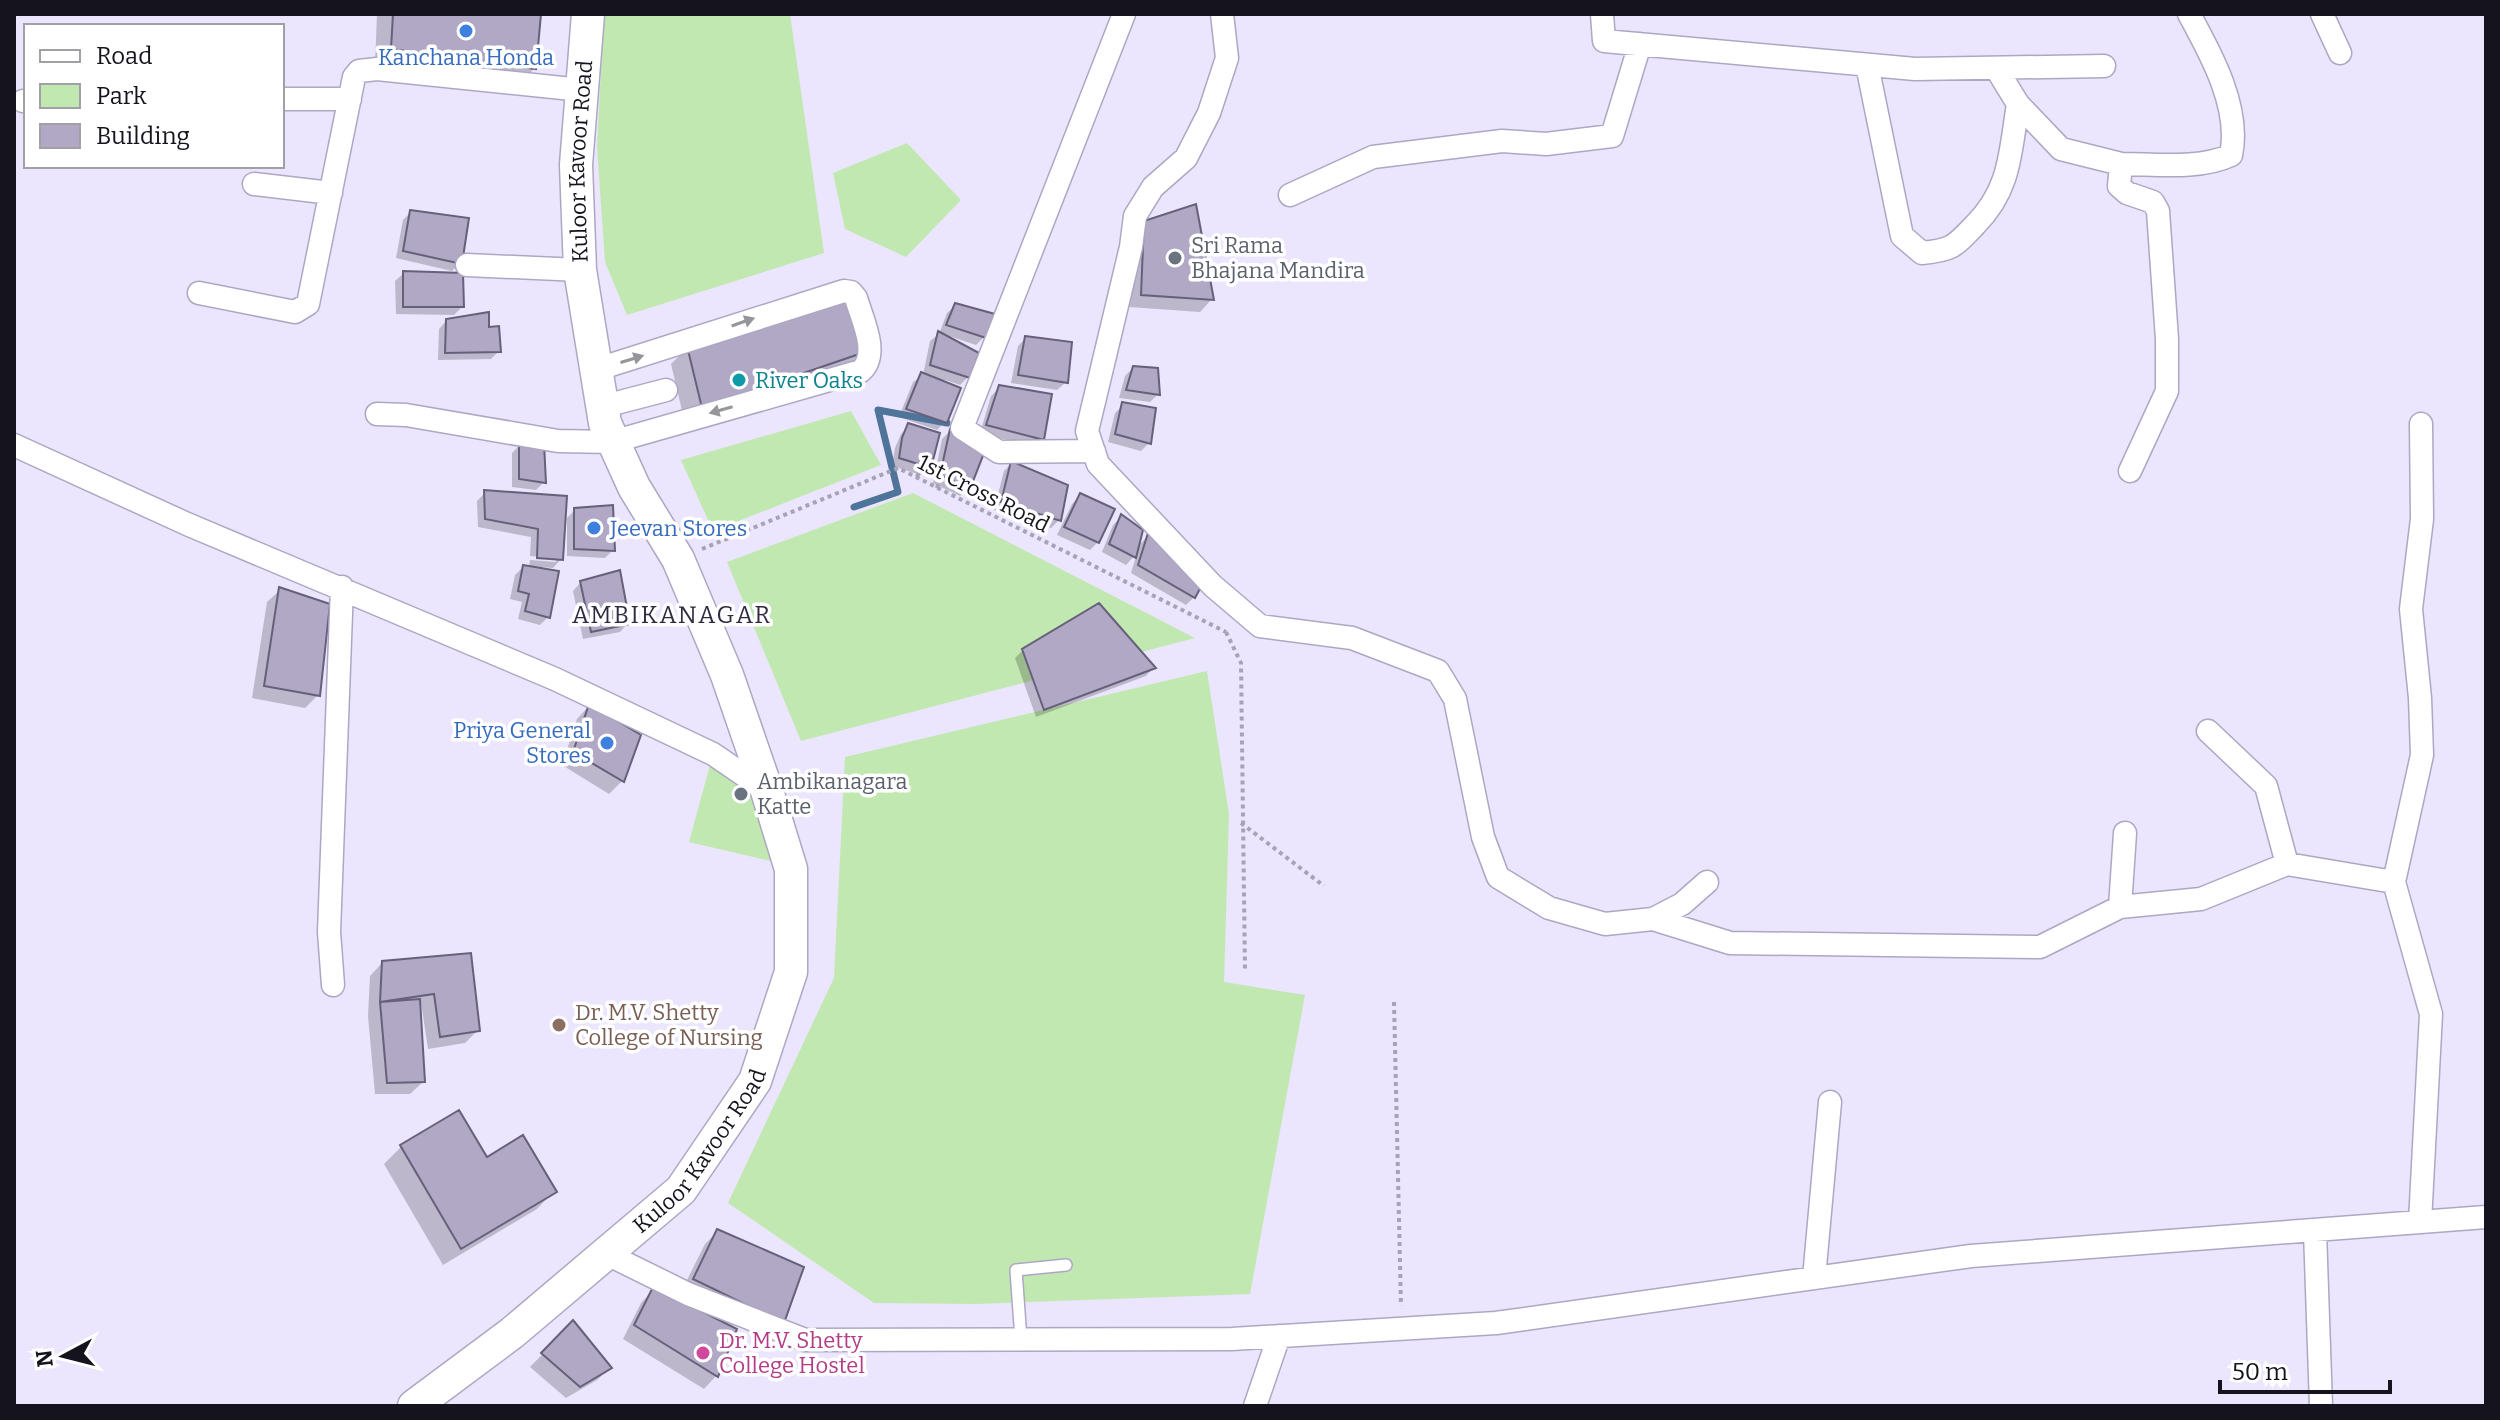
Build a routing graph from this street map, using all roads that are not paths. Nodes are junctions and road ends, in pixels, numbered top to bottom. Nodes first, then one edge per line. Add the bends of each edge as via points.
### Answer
1 (588, 14) edge
2 (1124, 14) edge
3 (1222, 14) edge
4 (1602, 14) edge
5 (2189, 14) edge
6 (2322, 14) edge
7 (1640, 44) junction
8 (2340, 53) dead end
9 (1867, 65) junction
10 (2104, 66) dead end
11 (1996, 68) junction
12 (582, 90) junction
13 (284, 99) edge
14 (350, 99) junction
15 (2018, 104) junction
16 (2121, 164) junction
17 (254, 184) dead end
18 (331, 193) junction
19 (1290, 195) dead end
20 (467, 265) dead end
21 (580, 270) junction
22 (199, 293) dead end
23 (595, 370) junction
24 (666, 390) dead end
25 (601, 407) junction
26 (377, 414) dead end
27 (2421, 424) dead end
28 (612, 442) junction
29 (14, 445) edge
30 (1094, 451) junction
31 (2130, 471) dead end
32 (342, 587) junction
33 (2208, 731) dead end
34 (767, 791) junction
35 (2125, 833) dead end
36 (2287, 864) junction
37 (1707, 882) dead end
38 (2394, 882) junction
39 (2120, 907) junction
40 (1653, 919) junction
41 (333, 985) dead end
42 (1830, 1102) dead end
43 (2486, 1217) edge
44 (2420, 1222) junction
45 (2315, 1231) junction
46 (607, 1254) junction
47 (1066, 1265) dead end
48 (1814, 1278) junction
49 (1279, 1336) junction
50 (1021, 1340) junction
51 (422, 1403) edge
52 (1255, 1406) edge
53 (2321, 1406) edge

1 - 12 main road, Kuloor Kavoor Road
2 - 30 street via 962,428 999,452
3 - 30 street via 1227,58 1209,113 1186,158 1153,187 1135,216 1087,431
4 - 7 street via 1604,41
5 - 16 street via 2218,66 2235,137 2231,155 2187,164
6 - 8 street
7 - 9 street
7 - 19 street via 1612,136 1546,144 1502,141 1373,157
9 - 11 street
9 - 15 street via 1902,236 1922,253 1949,250 1991,209 2006,177
10 - 11 street
11 - 15 street
12 - 14 street via 365,68 354,77
12 - 21 main road, Kuloor Kavoor Road via 576,165
13 - 14 street
14 - 18 street
15 - 16 street via 2061,149
16 - 31 street via 2119,186 2153,202 2158,211 2167,339 2167,391
17 - 18 street
18 - 22 street via 311,294 303,309 295,312
20 - 21 street
21 - 23 main road, Kuloor Kavoor Road
23 - 25 main road, Kuloor Kavoor Road
23 -> 28 street via 844,291 854,294 870,349 861,371
24 - 25 street
25 - 28 main road, Kuloor Kavoor Road
26 - 28 street via 558,441
27 - 38 street via 2422,519 2411,609 2422,755
28 - 34 main road, Kuloor Kavoor Road via 678,559 727,675
29 - 32 street
30 - 40 street via 1098,464 1192,564 1260,626 1352,638 1438,671 1455,699 1483,837 1498,877 1549,908 1605,924
32 - 34 street via 713,754
32 - 41 street via 329,932
33 - 36 street via 2266,786
34 - 46 main road, Kuloor Kavoor Road via 791,869 791,972 755,1081 681,1190
35 - 39 street
36 - 38 street
36 - 39 street via 2201,899
37 - 40 street via 1682,904
38 - 44 street via 2431,1014
39 - 40 street via 2040,947 1730,943
42 - 48 street
43 - 44 street
44 - 45 street
45 - 48 street via 1971,1256
45 - 53 street
46 - 50 street via 688,1294 805,1340
46 - 51 main road, Kuloor Kavoor Road
47 - 50 lane via 1016,1270
48 - 49 street via 1496,1323
49 - 50 street
49 - 52 street

